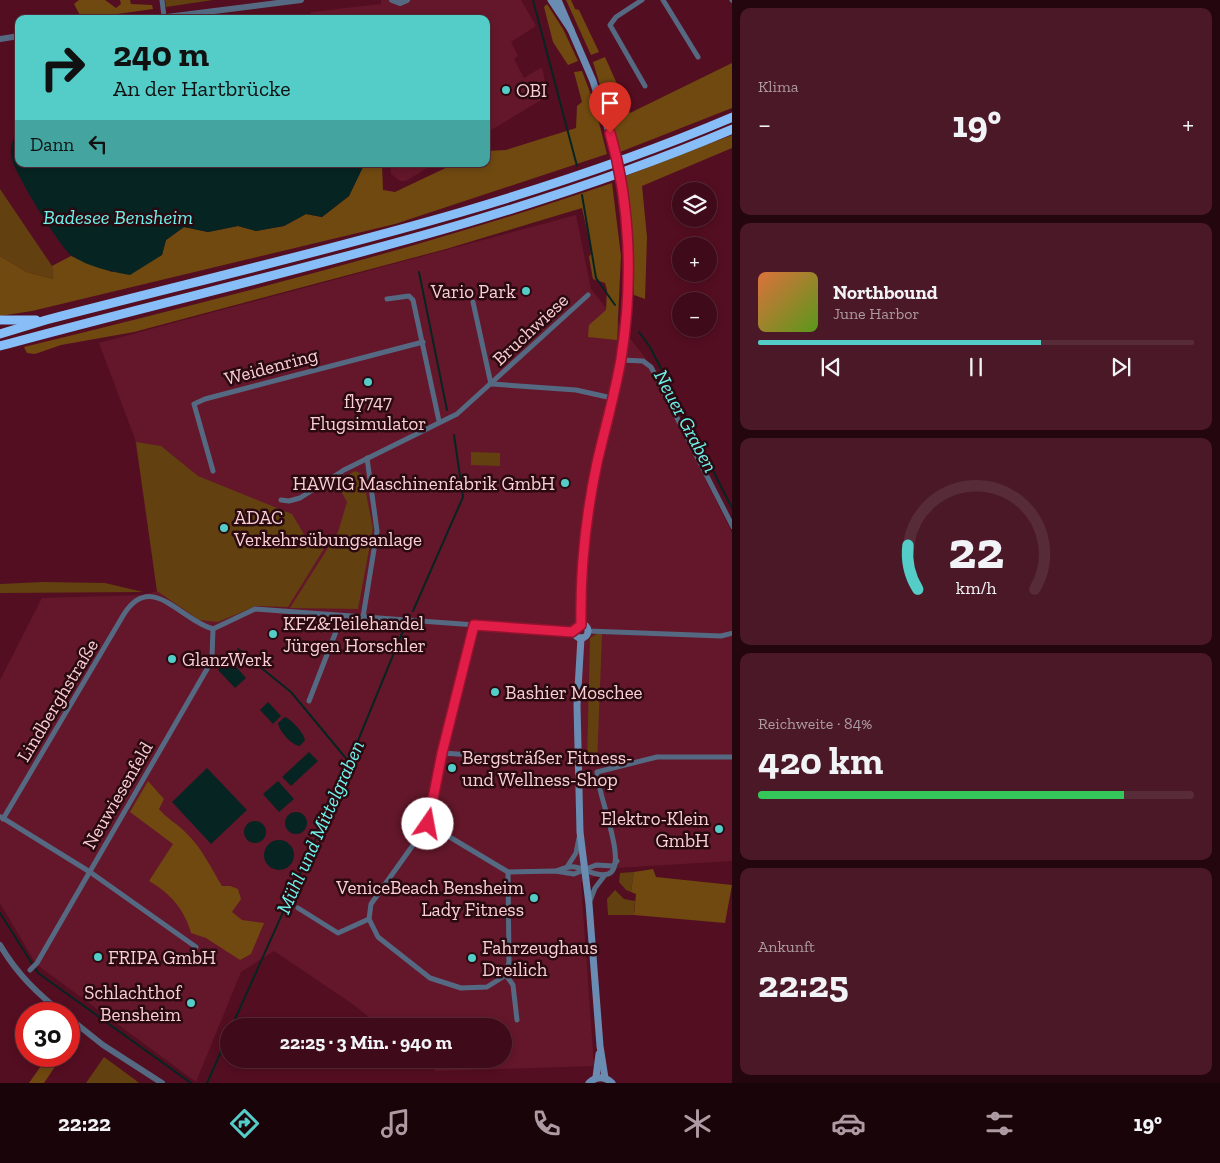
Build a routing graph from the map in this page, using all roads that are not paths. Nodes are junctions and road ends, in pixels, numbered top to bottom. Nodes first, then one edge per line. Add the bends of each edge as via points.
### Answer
1 (162, 0) edge
2 (301, 0) edge
3 (392, 0) edge
4 (407, 0) edge
5 (551, 0) edge
6 (558, 0) edge
7 (642, 0) edge
8 (663, 0) edge
9 (164, 15) edge
10 (180, 15) edge
11 (571, 30) junction
12 (15, 36) edge
13 (0, 38) edge
14 (698, 57) dead end
15 (645, 86) dead end
16 (732, 118) edge
17 (732, 129) edge
18 (588, 295) dead end
19 (388, 299) dead end
20 (473, 302) dead end
21 (0, 320) edge
22 (46, 320) junction
23 (0, 334) edge
24 (423, 342) junction
25 (0, 346) edge
26 (621, 360) junction
27 (491, 384) junction
28 (612, 398) junction
29 (439, 421) junction
30 (367, 458) junction
31 (213, 471) dead end
32 (281, 500) dead end
33 (732, 527) edge
34 (342, 616) junction
35 (363, 617) junction
36 (474, 625) junction
37 (581, 625) junction
38 (213, 629) junction
39 (588, 631) junction
40 (574, 632) junction
41 (732, 633) edge
42 (581, 638) junction
43 (309, 700) dead end
44 (442, 753) junction
45 (732, 757) edge
46 (516, 758) dead end
47 (1, 818) edge
48 (428, 824) junction
49 (580, 832) junction
50 (617, 861) junction
51 (567, 867) junction
52 (555, 871) junction
53 (585, 871) junction
54 (90, 872) junction
55 (508, 872) junction
56 (605, 875) junction
57 (589, 904) junction
58 (298, 908) dead end
59 (369, 919) junction
60 (0, 945) edge
61 (196, 947) dead end
62 (30, 970) dead end
63 (506, 976) junction
64 (49, 1002) edge
65 (517, 1020) dead end
66 (80, 1027) edge
67 (600, 1046) junction
68 (596, 1077) junction
69 (605, 1078) junction
70 (162, 1083) edge
71 (589, 1083) edge
72 (612, 1083) edge

1 - 9 street
2 - 10 street
3 - 4 street via 400,3
5 - 11 main road
6 - 11 main road
7 - 15 street via 616,17 610,25
8 - 14 street
11 - 26 main road, bridge via 589,72 614,148 622,185 628,272
12 - 13 street
16 - 22 highway via 595,170 474,209
17 - 25 highway via 596,181 475,220
18 - 27 street, Bruchwiese
19 - 24 street via 412,297
20 - 27 street
21 - 22 highway
22 - 23 highway
24 - 29 street
24 - 31 street, Weidenring via 194,404
26 - 28 main road
26 - 33 street via 643,360 650,367
27 - 28 street via 576,390
27 - 29 street, Bruchwiese via 457,414
28 - 37 main road via 588,517
29 - 30 street
30 - 32 street via 300,498
30 - 35 street via 377,531
34 - 35 street
34 - 38 street via 256,609
34 - 43 street
35 - 36 street
36 - 40 street
36 - 44 street
37 - 39 main road
37 - 40 main road
38 - 47 street, Lindberghstraße via 194,622 154,596 138,598 131,604
38 - 54 street, Neuwiesenfeld via 212,656 207,669
39 - 41 street via 721,636
39 - 42 main road
40 - 42 main road
42 - 49 main road via 577,705
44 - 46 street
44 - 48 street
45 - 50 street via 658,757 596,772
47 - 54 street, Lindberghstraße
48 - 55 street
48 - 59 street via 371,904
49 - 51 street via 576,853
49 - 53 main road
50 - 53 street via 612,866 596,865
50 - 56 street via 614,870
51 - 52 street
51 - 53 street
52 - 53 street via 574,874
52 - 55 street
53 - 56 street
53 - 57 main road
54 - 61 street, Lindberghstraße
54 - 62 street, Neuwiesenfeld via 38,962
55 - 63 street via 509,962
56 - 57 street
57 - 67 main road
58 - 59 street via 338,932
59 - 63 street via 378,937 430,978 476,989 496,984
60 - 64 street via 19,974
63 - 65 street via 513,986
66 - 70 street
67 - 68 main road
67 - 69 main road
68 - 69 main road
68 - 71 main road
69 - 72 main road

